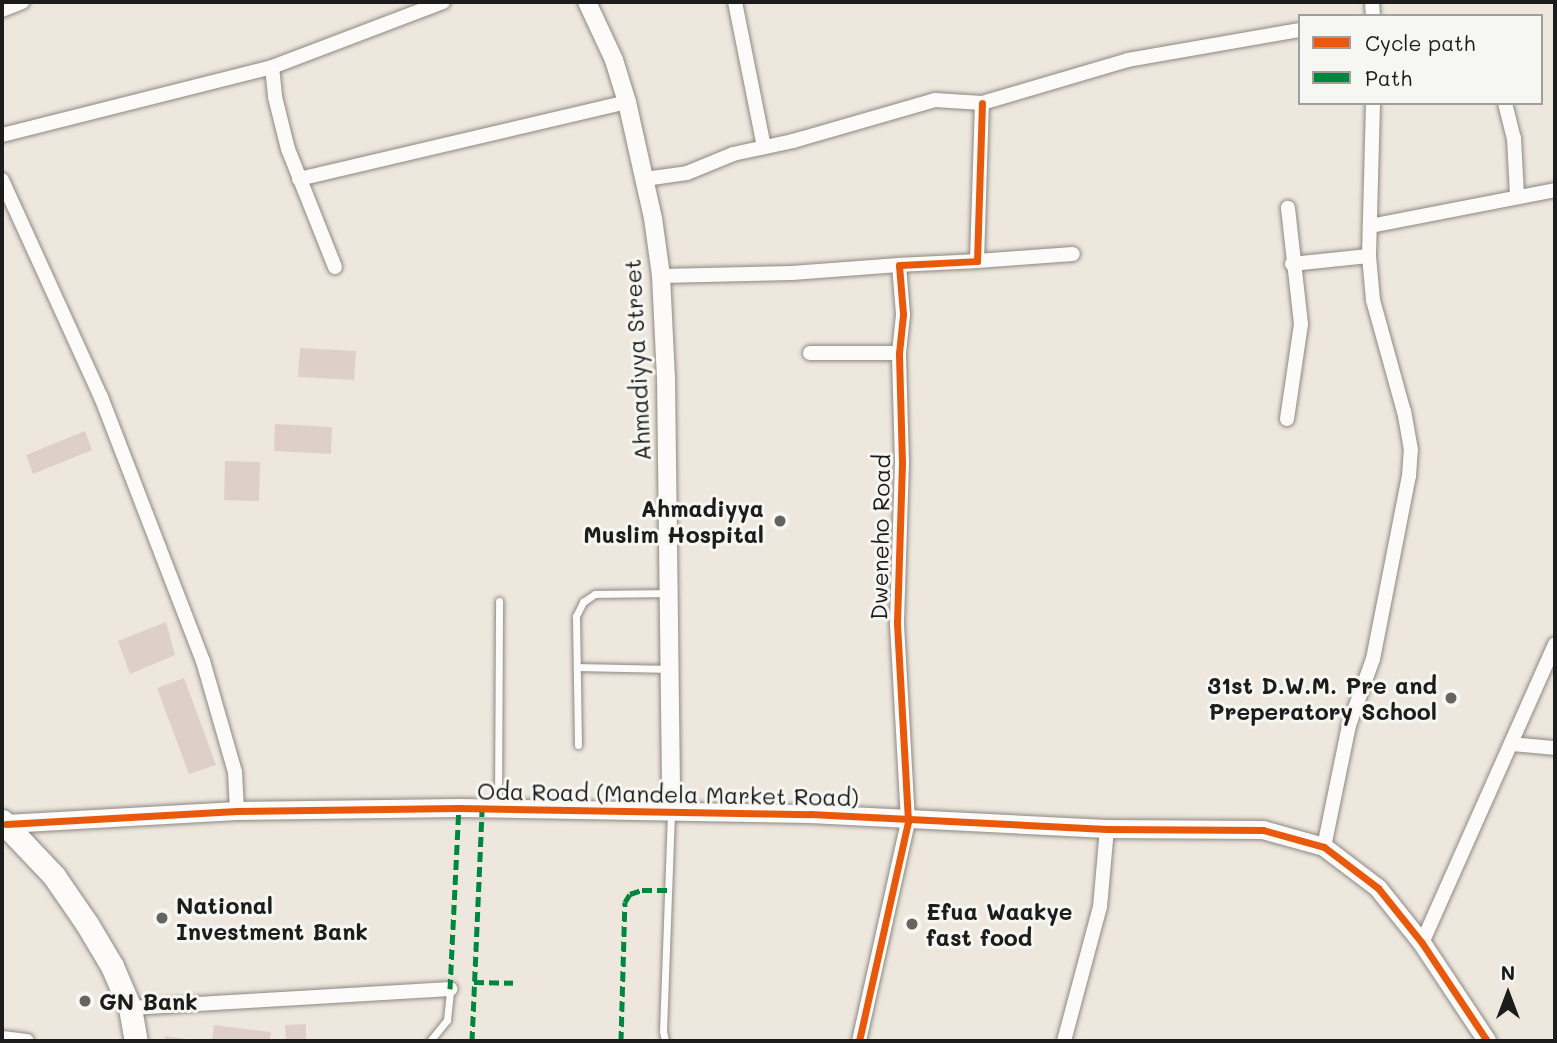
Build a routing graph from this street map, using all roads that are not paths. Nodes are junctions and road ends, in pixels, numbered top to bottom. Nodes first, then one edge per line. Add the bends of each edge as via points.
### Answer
1 (22, 2) edge
2 (443, 2) edge
3 (587, 2) edge
4 (735, 2) edge
5 (2, 10) edge
6 (1298, 30) edge
7 (272, 67) junction
8 (627, 102) junction
9 (982, 103) junction
10 (1373, 105) edge
11 (1506, 105) edge
12 (2, 135) edge
13 (764, 147) junction
14 (299, 179) junction
15 (645, 179) junction
16 (2, 180) edge
17 (1555, 190) edge
18 (1517, 196) junction
19 (1288, 208) dead end
20 (1370, 226) junction
21 (1073, 254) dead end
22 (1369, 256) junction
23 (976, 261) junction
24 (1292, 264) junction
25 (899, 265) junction
26 (335, 267) dead end
27 (661, 276) junction
28 (810, 353) dead end
29 (900, 353) junction
30 (1287, 419) dead end
31 (668, 593) junction
32 (499, 601) dead end
33 (1555, 644) edge
34 (579, 667) junction
35 (669, 668) junction
36 (1511, 744) junction
37 (578, 745) dead end
38 (1555, 748) edge
39 (498, 810) junction
40 (237, 811) junction
41 (671, 811) junction
42 (908, 821) junction
43 (4, 822) edge
44 (1107, 828) junction
45 (1324, 847) junction
46 (1422, 943) junction
47 (450, 989) joint
48 (130, 1008) junction
49 (2, 1038) edge
50 (27, 1041) edge
51 (136, 1041) edge
52 (430, 1041) edge
53 (665, 1041) edge
54 (859, 1041) edge
55 (1064, 1041) edge
56 (1488, 1041) edge

1 - 5 street
2 - 7 street
3 - 8 street, Ahmadiyya Street via 614,60
4 - 13 street
6 - 9 street via 1128,60
7 - 12 street
7 - 14 street via 275,97
8 - 14 street
8 - 15 street, Ahmadiyya Street
9 - 13 street via 935,100
9 - 23 street
10 - 20 street
11 - 18 street via 1514,138
13 - 15 street via 672,177
14 - 26 street
15 - 27 street, Ahmadiyya Street
16 - 40 street via 101,397 202,661 235,772
17 - 18 street
18 - 20 street
19 - 24 street
20 - 22 street
21 - 23 street
22 - 24 street
22 - 45 street via 1373,300 1404,412 1409,476 1373,659 1349,725
23 - 25 street
24 - 30 street via 1301,324
25 - 27 street
25 - 29 street, Dweneho Road
27 - 31 street, Ahmadiyya Street
28 - 29 street
29 - 42 street, Dweneho Road via 897,622
31 - 34 lane via 595,594 583,602 576,616
31 - 35 street, Ahmadiyya Street
32 - 39 lane
33 - 36 street
34 - 35 lane
34 - 37 lane
35 - 41 street, Ahmadiyya Street
36 - 38 street
36 - 46 street
39 - 40 street, Oda Road (Mandela Market Road)
39 - 41 street, Oda Road (Mandela Market Road)
40 - 43 street, Oda Road (Mandela Market Road)
41 - 42 street, Oda Road (Mandela Market Road)
41 - 53 lane
42 - 44 street, Oda Road (Mandela Market Road)
42 - 54 street, Dweneho Road
43 - 48 main road via 54,876 87,924
44 - 45 street, Oda Road (Mandela Market Road) via 1263,830
44 - 55 street via 1100,907
45 - 46 street, Oda Road (Mandela Market Road) via 1378,888
46 - 56 street, Oda Road (Mandela Market Road)
47 - 48 street
47 - 52 lane via 447,1020
48 - 51 main road
49 - 50 street

